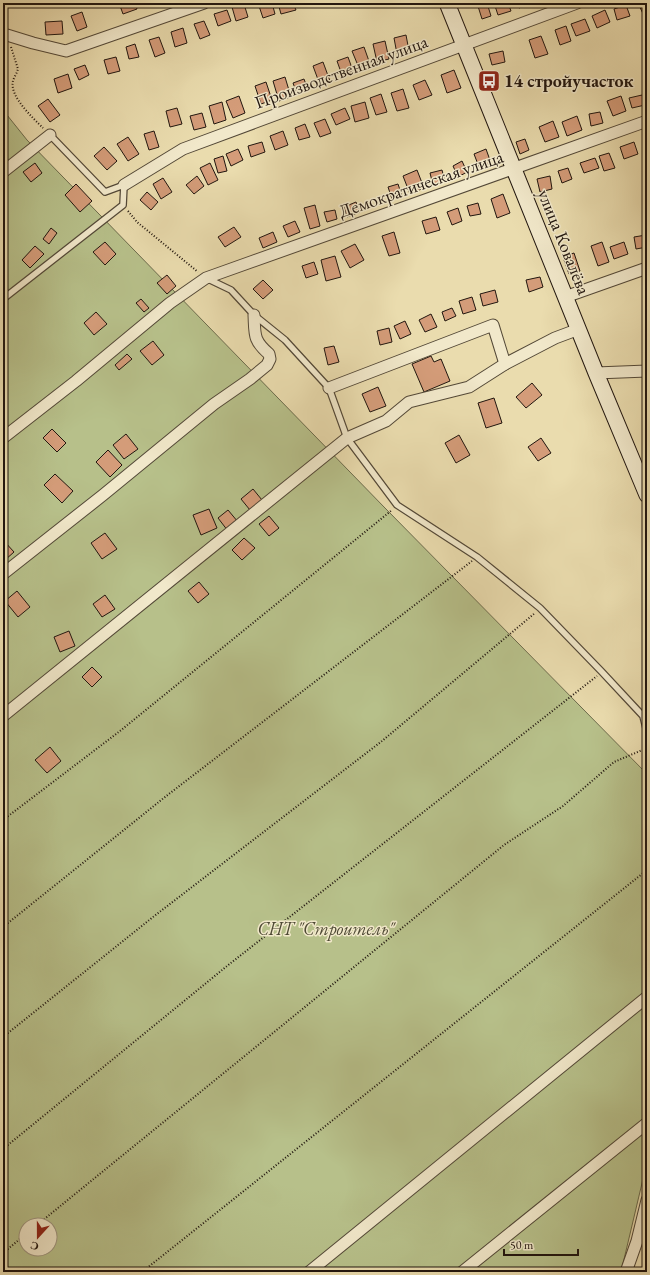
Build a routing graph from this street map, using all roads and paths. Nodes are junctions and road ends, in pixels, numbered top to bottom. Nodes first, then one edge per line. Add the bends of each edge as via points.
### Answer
1 (204, 3) edge
2 (447, 3) edge
3 (576, 3) edge
4 (5, 35) edge
5 (464, 45) junction
6 (647, 121) edge
7 (50, 135) junction
8 (514, 169) junction
9 (3, 172) edge
10 (124, 185) junction
11 (123, 205) junction
12 (647, 268) edge
13 (206, 278) junction
14 (565, 297) junction
15 (3, 299) edge
16 (254, 315) junction
17 (579, 329) junction
18 (504, 364) junction
19 (647, 371) edge
20 (596, 373) junction
21 (329, 388) junction
22 (3, 438) edge
23 (347, 438) junction
24 (647, 494) edge
25 (397, 505) junction
26 (477, 557) junction
27 (3, 574) edge
28 (540, 608) junction
29 (602, 672) junction
30 (3, 716) edge
31 (647, 732) edge
32 (647, 748) edge
33 (3, 820) edge
34 (647, 870) edge
35 (3, 927) edge
36 (647, 997) edge
37 (3, 1037) edge
38 (647, 1123) edge
39 (3, 1149) edge
40 (647, 1200) edge
41 (47, 1217) edge
42 (18, 1241) edge
43 (3, 1253) edge
44 (142, 1272) edge
45 (309, 1272) edge
46 (462, 1272) edge
47 (626, 1272) edge

1 - 4 street via 66,51
2 - 5 street, улица Ковалёва
3 - 5 street, Производственная улица
4 - 7 path via 18,69 13,81 13,90 25,110
5 - 8 street, улица Ковалёва
5 - 10 street, Производственная улица via 183,149
6 - 8 street, Демократическая улица
7 - 9 street
7 - 10 lane via 105,192
8 - 13 street, Демократическая улица
8 - 14 street, улица Ковалёва
10 - 11 lane
11 - 13 path via 137,222
11 - 15 lane
12 - 14 street
13 - 16 lane via 231,290
13 - 22 street, Демократическая улица via 170,303
14 - 17 street, улица Ковалёва
16 - 21 lane via 286,340
16 - 27 street via 256,338 269,354 267,365 214,404
17 - 18 street
17 - 20 street, улица Ковалёва
18 - 21 street via 492,325
18 - 23 street via 469,387 409,402 386,421
19 - 20 street
20 - 24 street, улица Ковалёва
21 - 23 lane
23 - 25 lane
23 - 30 street
25 - 26 lane
25 - 33 path via 120,731
26 - 28 lane
26 - 35 path via 165,797
28 - 29 lane
28 - 37 path via 382,741 153,917
29 - 31 lane via 643,716
29 - 39 path via 233,962
32 - 41 path via 614,762 563,806 504,845
34 - 44 path
36 - 45 street
38 - 46 street
40 - 47 street via 637,1242
42 - 43 path

